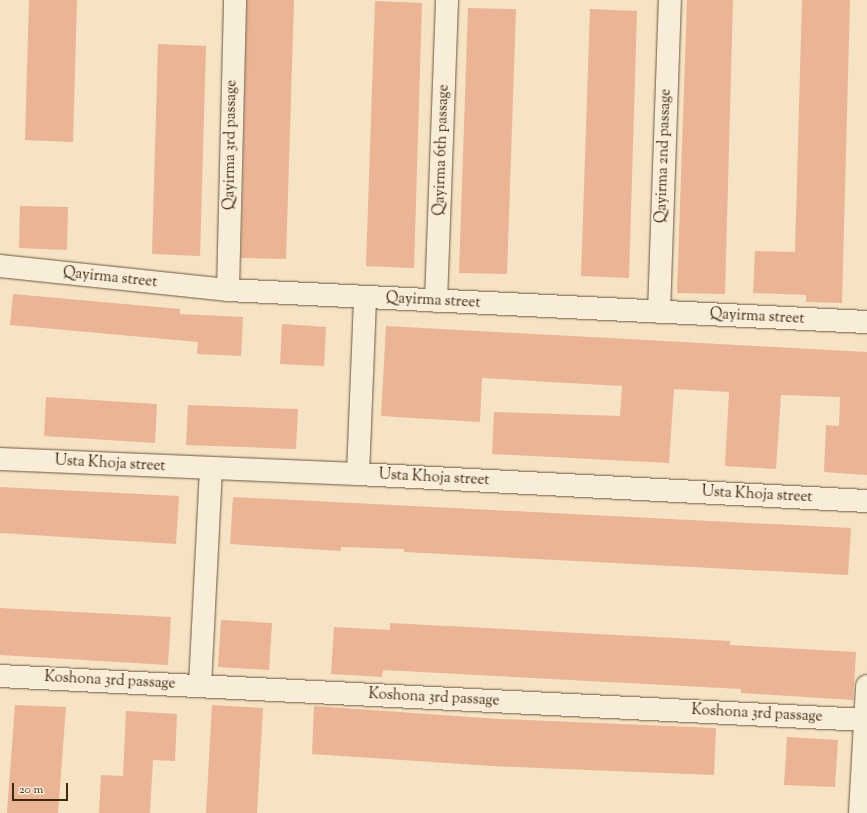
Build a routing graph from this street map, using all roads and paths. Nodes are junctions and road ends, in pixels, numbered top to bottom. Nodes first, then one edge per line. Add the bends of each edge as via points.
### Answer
1 (235, 0) edge
2 (447, 0) edge
3 (670, 0) edge
4 (0, 266) edge
5 (228, 290) junction
6 (365, 298) junction
7 (436, 301) junction
8 (659, 312) junction
9 (867, 322) edge
10 (0, 459) edge
11 (210, 469) junction
12 (358, 474) junction
13 (867, 501) edge
14 (0, 676) edge
15 (200, 686) junction
16 (867, 686) edge
17 (866, 720) edge
18 (860, 813) edge

1 - 5 street, Qayirma 3rd passage
2 - 7 street, Qayirma 6th passage
3 - 8 street, Qayirma 2nd passage
4 - 5 street, Qayirma street
5 - 6 street, Qayirma street
6 - 7 street, Qayirma street
6 - 12 street
7 - 8 street, Qayirma street
8 - 9 street, Qayirma street
10 - 11 street, Usta Khoja street
11 - 12 street, Usta Khoja street
11 - 15 street
12 - 13 street, Usta Khoja street
14 - 15 street, Koshona 3rd passage
15 - 17 street, Koshona 3rd passage
16 - 17 street
17 - 18 street

